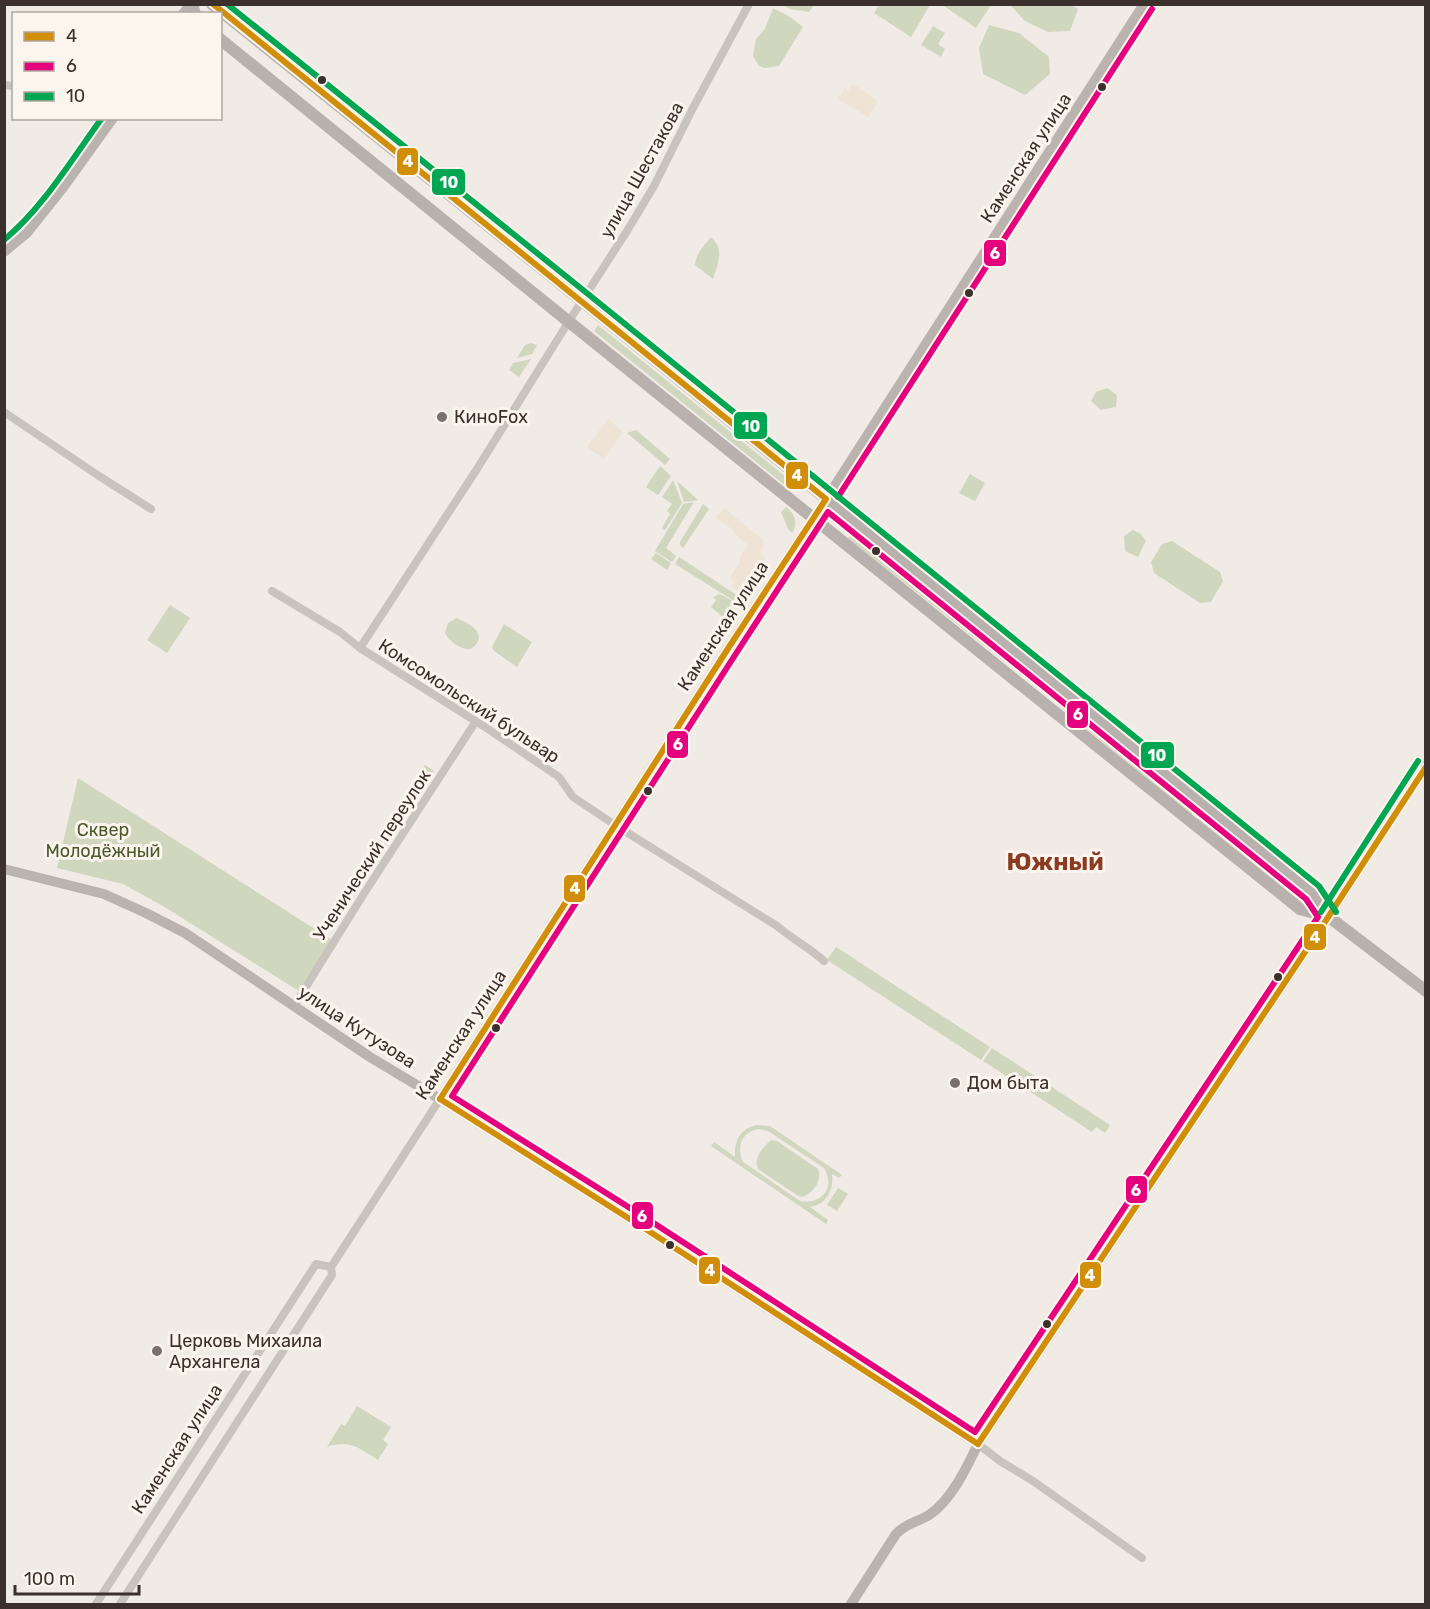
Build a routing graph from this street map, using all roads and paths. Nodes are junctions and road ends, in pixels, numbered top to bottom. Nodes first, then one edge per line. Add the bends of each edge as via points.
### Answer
1 (749, 4) edge
2 (1144, 4) edge
3 (222, 12) edge
4 (222, 41) edge
5 (110, 120) edge
6 (4, 252) edge
7 (582, 301) junction
8 (569, 321) junction
9 (4, 412) edge
10 (826, 499) junction
11 (151, 508) dead end
12 (813, 518) junction
13 (272, 591) dead end
14 (360, 648) junction
15 (476, 721) junction
16 (1425, 766) edge
17 (615, 825) junction
18 (4, 868) edge
19 (1329, 917) junction
20 (824, 961) dead end
21 (1425, 990) edge
22 (294, 1006) junction
23 (440, 1099) junction
24 (331, 1267) junction
25 (978, 1444) junction
26 (1142, 1557) dead end
27 (96, 1605) edge
28 (120, 1605) edge
29 (851, 1605) edge

1 - 7 street, улица Шестакова via 654,186
2 - 10 street, Каменская улица
3 - 7 main road
4 - 8 main road
5 - 6 street via 27,233
7 - 8 street, улица Шестакова
7 - 10 main road
8 - 12 main road
8 - 14 street, улица Шестакова
9 - 11 street
10 - 12 street, Каменская улица
10 - 19 main road via 1313,893
12 - 17 street, Каменская улица
12 - 19 main road via 1300,909
13 - 14 street, Комсомольский бульвар
14 - 15 street, Комсомольский бульвар
15 - 17 street, Комсомольский бульвар via 559,777 573,797
15 - 22 street, Ученический переулок
16 - 19 street
17 - 20 street, Комсомольский бульвар via 777,926
17 - 23 street, Каменская улица
18 - 22 street, улица Кутузова via 104,894 146,913 184,933
19 - 21 main road
19 - 25 street
22 - 23 street, улица Кутузова
23 - 24 street, Каменская улица
23 - 25 street, улица Кутузова
24 - 27 street, Каменская улица via 316,1264
24 - 28 street, Каменская улица via 332,1275
25 - 26 street
25 - 29 street via 952,1491 929,1515 902,1527

